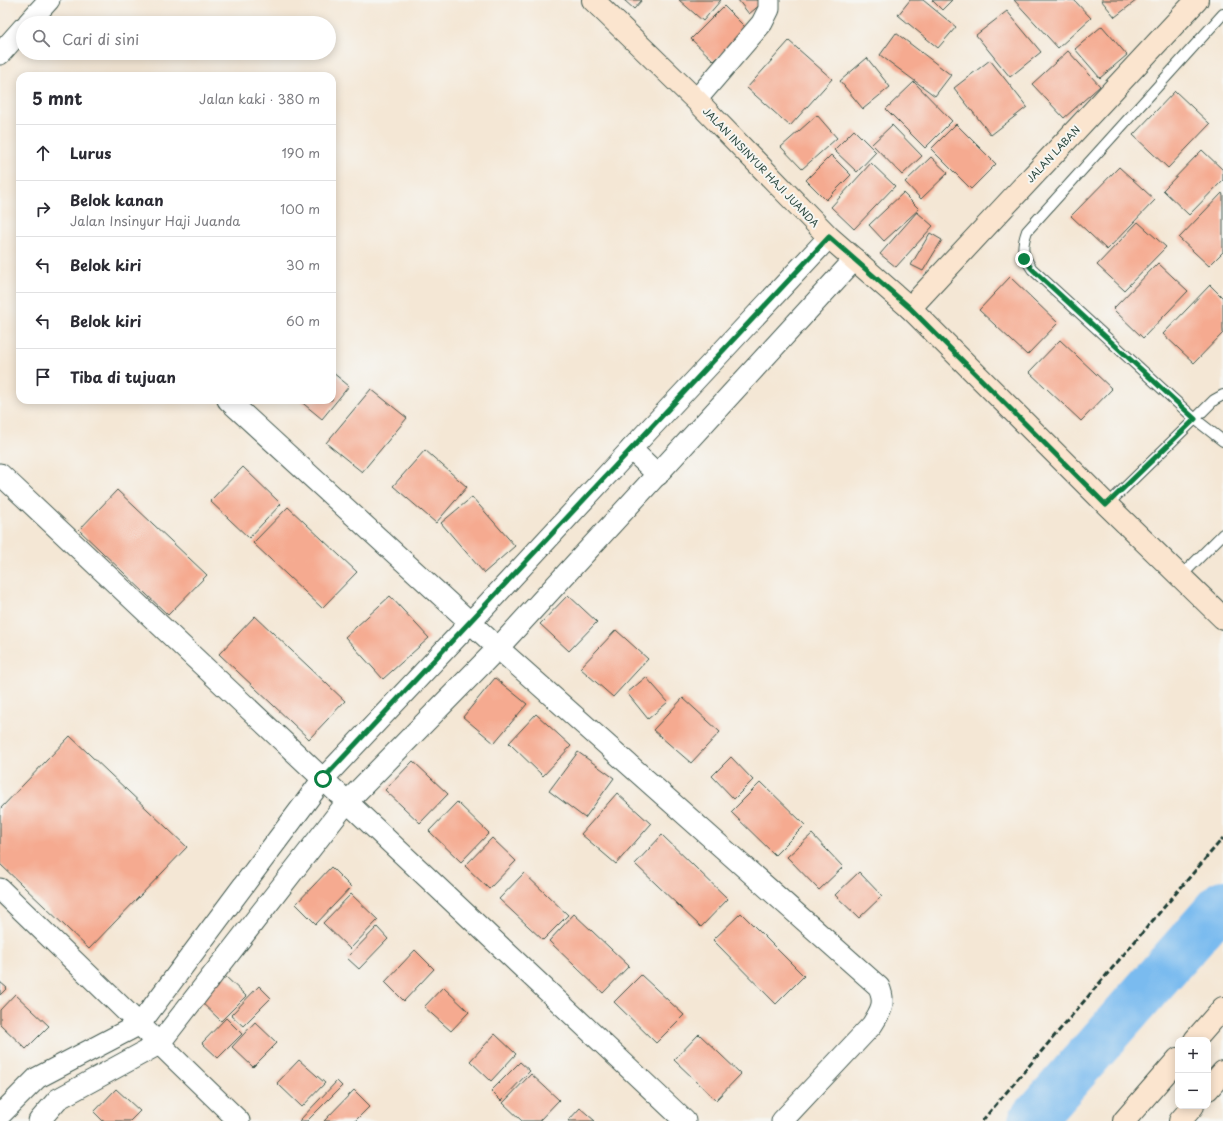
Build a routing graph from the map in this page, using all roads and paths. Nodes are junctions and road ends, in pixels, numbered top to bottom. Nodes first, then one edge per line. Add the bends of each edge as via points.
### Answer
1 (49, 0) edge
2 (593, 0) edge
3 (769, 0) edge
4 (1197, 0) edge
5 (1223, 14) edge
6 (34, 16) edge
7 (16, 36) edge
8 (0, 54) edge
9 (696, 100) junction
10 (829, 237) junction
11 (855, 259) junction
12 (910, 308) junction
13 (1223, 395) edge
14 (232, 404) edge
15 (1195, 419) junction
16 (1223, 441) edge
17 (630, 449) junction
18 (0, 474) edge
19 (658, 475) junction
20 (1106, 505) junction
21 (1223, 534) edge
22 (1180, 577) junction
23 (1223, 618) edge
24 (470, 623) junction
25 (498, 648) junction
26 (323, 779) junction
27 (347, 802) junction
28 (0, 889) edge
29 (1223, 1008) edge
30 (140, 1024) junction
31 (1198, 1037) edge
32 (159, 1044) junction
33 (1175, 1062) edge
34 (1223, 1072) edge
35 (1211, 1086) edge
36 (1190, 1109) edge
37 (0, 1115) edge
38 (39, 1121) edge
39 (239, 1121) edge
40 (685, 1121) edge
41 (782, 1121) edge
42 (1124, 1121) edge
43 (1180, 1121) edge

1 - 6 street
2 - 9 street, JALAN INSINYUR HAJI JUANDA
3 - 9 street via 769,9 762,23
4 - 12 street, JALAN LABAN
5 - 15 lane via 1028,231 1023,251 1024,259 1032,269
7 - 8 street
9 - 10 street, JALAN INSINYUR HAJI JUANDA
10 - 11 street, JALAN INSINYUR HAJI JUANDA
10 - 17 street
11 - 12 street, JALAN INSINYUR HAJI JUANDA
11 - 19 street
12 - 20 street, JALAN INSINYUR HAJI JUANDA
13 - 15 lane via 1214,400
14 - 24 street
15 - 16 lane
15 - 20 lane
17 - 19 street
17 - 24 street
18 - 26 street
19 - 25 street
20 - 22 street, JALAN INSINYUR HAJI JUANDA
21 - 22 lane
22 - 23 street, JALAN INSINYUR HAJI JUANDA
24 - 25 street
24 - 26 street
25 - 27 street
25 - 41 street via 879,987 883,1003 872,1025
26 - 27 street
26 - 30 street
27 - 32 street
27 - 40 street
28 - 30 street
29 - 31 street
30 - 32 street
30 - 37 street via 37,1078
32 - 38 street via 58,1099
32 - 39 street
33 - 42 street
34 - 35 street
36 - 43 street

